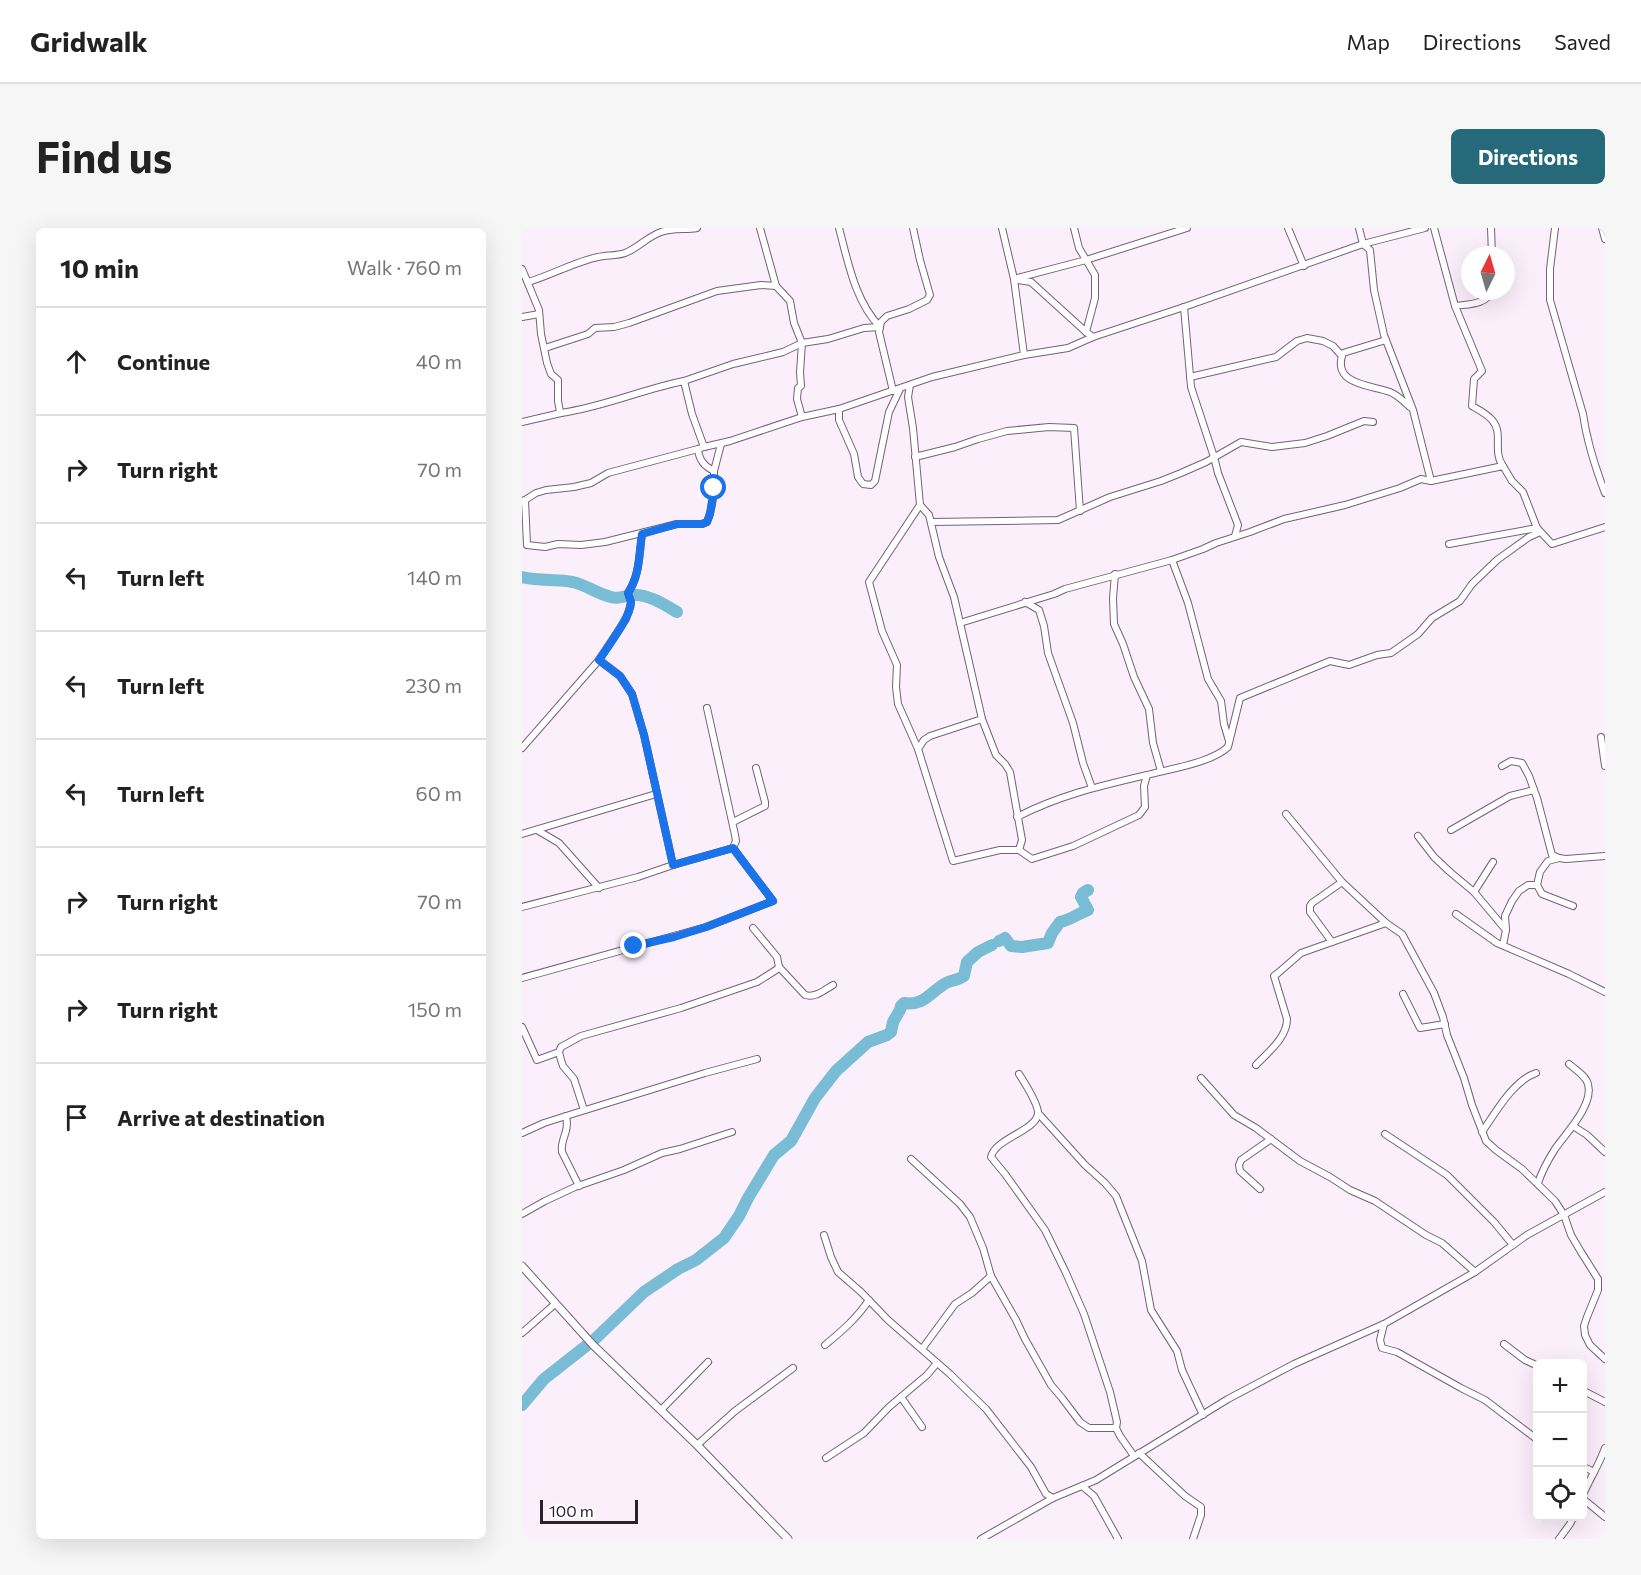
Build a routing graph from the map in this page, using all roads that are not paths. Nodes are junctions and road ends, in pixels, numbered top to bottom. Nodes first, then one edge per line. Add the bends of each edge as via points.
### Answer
1 (697, 228) edge
2 (760, 228) edge
3 (839, 228) edge
4 (913, 228) edge
5 (1002, 228) edge
6 (1074, 228) edge
7 (1187, 228) edge
8 (1288, 228) edge
9 (1359, 228) edge
10 (1425, 228) edge
11 (1434, 228) edge
12 (1491, 228) edge
13 (1555, 228) edge
14 (1602, 228) edge
15 (1605, 239) edge
16 (1364, 244) junction
17 (1492, 246) edge
18 (1086, 260) junction
19 (1304, 266) junction
20 (522, 269) edge
21 (1014, 279) junction
22 (528, 282) junction
23 (776, 286) junction
24 (1484, 300) edge
25 (1455, 306) junction
26 (1184, 307) junction
27 (540, 314) junction
28 (522, 317) edge
29 (880, 327) junction
30 (1086, 332) junction
31 (1093, 337) junction
32 (1386, 340) junction
33 (802, 343) junction
34 (545, 348) junction
35 (1024, 355) junction
36 (1342, 356) junction
37 (1190, 377) junction
38 (684, 381) junction
39 (910, 385) junction
40 (896, 390) junction
41 (839, 409) junction
42 (1413, 410) junction
43 (561, 413) junction
44 (802, 417) junction
45 (522, 422) edge
46 (1373, 422) dead end
47 (721, 444) junction
48 (701, 448) junction
49 (915, 457) junction
50 (1214, 457) junction
51 (1503, 465) junction
52 (714, 471) junction
53 (1431, 481) junction
54 (1605, 493) edge
55 (524, 501) edge
56 (920, 505) junction
57 (1080, 511) junction
58 (931, 522) junction
59 (1238, 525) junction
60 (1605, 527) edge
61 (1539, 530) junction
62 (1250, 532) junction
63 (642, 534) junction
64 (1235, 536) junction
65 (1449, 544) dead end
66 (1172, 560) junction
67 (1115, 574) junction
68 (1044, 597) junction
69 (1025, 602) junction
70 (1039, 610) junction
71 (960, 623) junction
72 (599, 660) junction
73 (707, 708) dead end
74 (982, 719) junction
75 (1601, 737) dead end
76 (1230, 742) junction
77 (522, 748) edge
78 (918, 749) junction
79 (1502, 766) dead end
80 (1605, 766) edge
81 (756, 768) dead end
82 (1161, 771) junction
83 (1147, 775) junction
84 (1092, 788) junction
85 (1534, 790) junction
86 (656, 794) junction
87 (1286, 814) dead end
88 (1017, 817) junction
89 (733, 822) junction
90 (536, 830) junction
91 (1451, 830) dead end
92 (522, 834) edge
93 (1418, 836) dead end
94 (733, 848) junction
95 (1019, 850) junction
96 (1605, 856) edge
97 (1559, 858) junction
98 (1493, 862) dead end
99 (673, 865) junction
100 (1342, 882) junction
101 (1537, 885) junction
102 (599, 888) junction
103 (1474, 892) junction
104 (1573, 906) dead end
105 (522, 907) edge
106 (1456, 914) dead end
107 (1386, 923) junction
108 (753, 928) dead end
109 (1506, 930) junction
110 (1332, 942) junction
111 (1503, 945) junction
112 (779, 967) junction
113 (522, 978) edge
114 (833, 985) dead end
115 (1605, 992) edge
116 (1403, 994) dead end
117 (1445, 1024) junction
118 (522, 1026) edge
119 (559, 1052) junction
120 (757, 1059) dead end
121 (1569, 1064) dead end
122 (1256, 1065) dead end
123 (1536, 1073) dead end
124 (1019, 1074) dead end
125 (1201, 1078) dead end
126 (584, 1110) junction
127 (1038, 1113) junction
128 (566, 1116) junction
129 (1573, 1126) junction
130 (732, 1132) dead end
131 (1482, 1132) junction
132 (522, 1133) edge
133 (1385, 1134) dead end
134 (1271, 1139) junction
135 (1605, 1152) edge
136 (911, 1160) dead end
137 (1538, 1183) junction
138 (579, 1186) junction
139 (1260, 1189) dead end
140 (1605, 1192) edge
141 (522, 1214) edge
142 (1564, 1215) junction
143 (824, 1235) dead end
144 (1514, 1245) junction
145 (522, 1266) edge
146 (1474, 1272) junction
147 (991, 1276) junction
148 (869, 1300) junction
149 (555, 1304) junction
150 (1384, 1324) junction
151 (522, 1333) edge
152 (1504, 1344) dead end
153 (825, 1345) dead end
154 (922, 1349) junction
155 (1604, 1357) edge
156 (708, 1362) dead end
157 (937, 1363) junction
158 (1533, 1364) edge
159 (793, 1368) dead end
160 (1587, 1393) edge
161 (901, 1397) junction
162 (1605, 1402) edge
163 (661, 1410) junction
164 (1203, 1415) junction
165 (922, 1427) dead end
166 (1116, 1428) junction
167 (1533, 1436) edge
168 (697, 1445) junction
169 (1605, 1448) edge
170 (1137, 1455) junction
171 (826, 1458) dead end
172 (1584, 1467) edge
173 (1594, 1472) junction
174 (1082, 1486) junction
175 (1587, 1486) edge
176 (1053, 1498) junction
177 (1587, 1502) edge
178 (1605, 1516) edge
179 (1572, 1521) edge
180 (788, 1539) edge
181 (981, 1539) edge
182 (1118, 1539) edge
183 (1193, 1539) edge
184 (1558, 1539) edge

1 - 22 street via 662,232 622,255 579,262
2 - 23 street
3 - 29 street via 861,300
4 - 29 street via 930,295 920,304 887,316
5 - 21 street
6 - 18 street
7 - 18 street
8 - 19 street
9 - 16 street
10 - 16 street
11 - 25 street
12 - 17 street
13 - 54 street via 1550,300
14 - 15 street
16 - 19 street
16 - 32 street via 1370,250 1374,290
18 - 21 street
18 - 30 street via 1096,283
19 - 26 street
20 - 22 street
21 - 30 street via 1031,282
21 - 35 street
22 - 27 street
23 - 33 street via 790,301
23 - 34 street via 717,291 629,323 595,328
24 - 25 street
25 - 51 street via 1482,371 1474,379 1472,406 1495,423 1498,459
26 - 31 street
26 - 37 street
27 - 28 street
27 - 34 street
29 - 33 street
29 - 40 street
30 - 31 street
31 - 35 street via 1068,348
32 - 36 street via 1343,352
32 - 42 street
33 - 38 street
33 - 44 street via 797,399
34 - 43 street via 551,374 558,380
35 - 39 street via 932,376
36 - 37 street via 1323,341 1306,338 1276,357
36 - 42 street via 1346,377 1394,393
37 - 50 street
38 - 43 street
38 - 48 street
39 - 40 street
39 - 49 street
40 - 41 street
40 - 41 street via 875,481 871,484 863,484 858,477
41 - 44 street
42 - 53 street
43 - 45 street
44 - 47 street
46 - 50 street via 1364,421 1305,443 1272,447 1241,442
47 - 48 street
47 - 52 street
48 - 52 street via 699,457
48 - 55 street via 608,473 591,483 546,490
49 - 56 street
49 - 57 street via 1007,431 1074,428
50 - 57 street
50 - 59 street
51 - 53 street
51 - 61 street via 1523,492
52 - 63 street via 713,502 707,522 677,524
53 - 62 street via 1420,479
55 - 63 street via 526,545 580,545
56 - 58 street
56 - 78 street via 869,582 882,631 897,665 898,704
57 - 58 street via 1058,520
58 - 71 street
59 - 62 street
59 - 64 street
60 - 61 street via 1552,544
61 - 65 street
61 - 76 street via 1497,560 1460,601 1432,618 1419,634 1391,653 1349,665 1330,661 1240,698
62 - 64 street
63 - 72 street via 626,619
64 - 66 street
66 - 67 street
66 - 76 street via 1208,679 1221,701
67 - 68 street
67 - 82 street via 1114,624 1149,709
68 - 69 street
68 - 70 street
69 - 70 street
69 - 71 street
70 - 84 street via 1048,653
71 - 74 street
72 - 77 street
72 - 86 street via 620,676 632,694
73 - 89 street
74 - 78 street via 930,736
74 - 88 street via 996,755 1010,772
75 - 80 street
76 - 82 street via 1219,753
78 - 95 street via 952,861 1000,850
79 - 85 street via 1511,761 1522,763
81 - 89 street via 765,806
82 - 83 street
83 - 84 street
83 - 95 street via 1145,807 1139,815 1040,857 1032,859
84 - 88 street
85 - 91 street via 1510,796
85 - 97 street via 1552,855
86 - 90 street
86 - 99 street
87 - 100 street
88 - 95 street via 1022,840
89 - 94 street
90 - 92 street
90 - 102 street via 559,843
93 - 103 street via 1434,857
94 - 99 street
94 - 113 street via 773,901 706,927
96 - 97 street
97 - 101 street via 1548,861
98 - 103 street
99 - 102 street
100 - 107 street
100 - 110 street via 1310,906 1310,912
101 - 104 street via 1542,894
101 - 109 street via 1528,885 1512,901
102 - 105 street
103 - 109 street
106 - 111 street
107 - 110 street
107 - 117 street via 1402,934 1415,955
108 - 112 street via 777,957
109 - 111 street
110 - 122 street via 1301,952 1275,976 1287,1026 1280,1040
111 - 115 street
112 - 114 street via 805,995 817,995
112 - 119 street via 757,982 692,1005 581,1036
116 - 117 street via 1420,1028
117 - 131 street
118 - 119 street via 537,1060
119 - 126 street via 563,1066 574,1079
120 - 126 street
121 - 129 street via 1588,1083 1587,1100
123 - 131 street via 1507,1097
124 - 127 street
125 - 134 street via 1234,1115
126 - 128 street
127 - 164 street via 1116,1196 1142,1261 1151,1310 1177,1351
127 - 166 street via 1030,1125 997,1146 991,1157 1045,1230 1070,1281 1110,1392
128 - 132 street
128 - 138 street via 568,1130 562,1152
129 - 135 street
129 - 137 street
130 - 138 street
131 - 137 street via 1486,1141
133 - 144 street via 1447,1175
134 - 139 street via 1239,1165 1240,1171
134 - 146 street via 1300,1161 1442,1243
136 - 147 street via 970,1217
137 - 142 street
138 - 141 street
140 - 142 street
142 - 144 street
142 - 155 street via 1576,1244 1598,1279 1598,1290 1584,1326 1590,1345
143 - 148 street via 838,1272
144 - 146 street
145 - 149 street
146 - 150 street
147 - 154 street via 955,1304
147 - 166 street via 1051,1385 1080,1422 1089,1428
148 - 153 street via 850,1324
148 - 154 street
149 - 151 street
149 - 163 street
150 - 164 street via 1294,1364
150 - 167 street via 1382,1348 1397,1352 1485,1400
152 - 158 street
154 - 157 street
156 - 163 street
157 - 161 street
157 - 176 street via 986,1409 1031,1467 1046,1494
159 - 168 street
160 - 162 street
161 - 165 street
161 - 171 street via 864,1433
163 - 168 street
164 - 170 street
166 - 170 street
168 - 180 street
169 - 173 street
170 - 174 street
170 - 183 street via 1200,1507
172 - 173 street
173 - 175 street
174 - 176 street
174 - 182 street via 1094,1496
176 - 181 street
177 - 178 street
179 - 184 street

